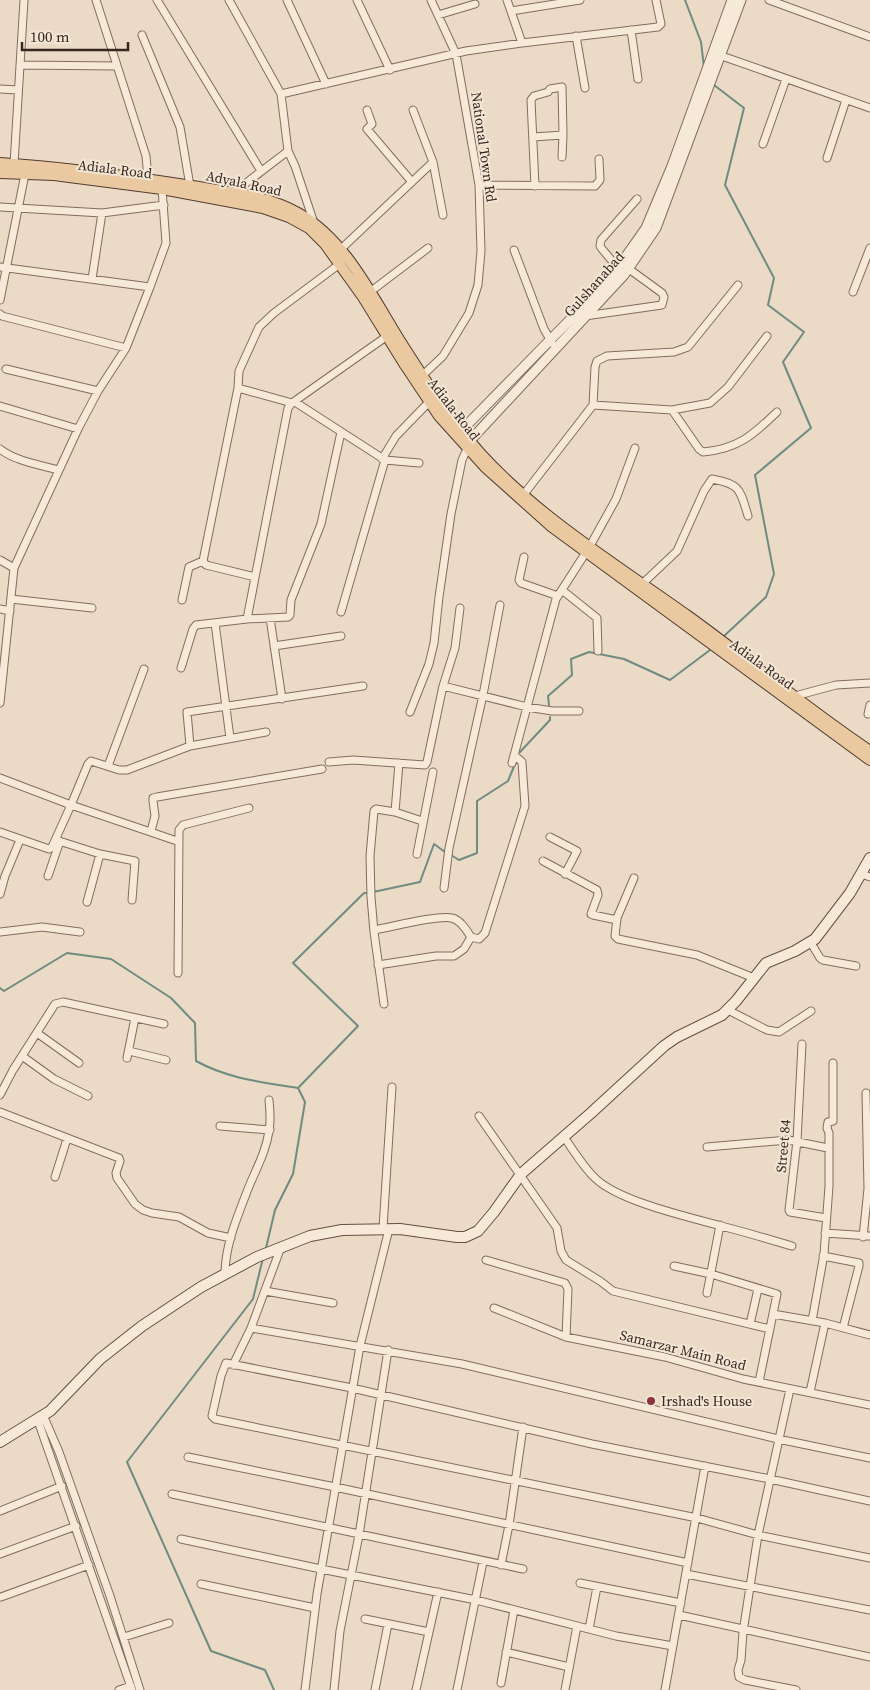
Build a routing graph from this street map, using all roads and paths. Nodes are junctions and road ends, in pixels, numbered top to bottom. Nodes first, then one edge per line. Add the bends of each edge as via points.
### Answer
1 (24, 0) edge
2 (96, 0) edge
3 (157, 0) edge
4 (229, 0) edge
5 (287, 0) edge
6 (357, 0) edge
7 (431, 0) edge
8 (507, 0) edge
9 (580, 0) edge
10 (656, 0) edge
11 (732, 0) edge
12 (741, 0) edge
13 (769, 0) edge
14 (474, 4) dead end
15 (511, 11) junction
16 (438, 15) junction
17 (631, 30) junction
18 (142, 35) dead end
19 (576, 36) junction
20 (870, 37) edge
21 (522, 43) junction
22 (456, 54) junction
23 (717, 54) junction
24 (20, 66) junction
25 (117, 66) junction
26 (390, 70) junction
27 (786, 78) junction
28 (638, 80) dead end
29 (326, 84) junction
30 (586, 88) dead end
31 (0, 89) edge
32 (18, 90) junction
33 (281, 94) junction
34 (846, 100) junction
35 (870, 108) edge
36 (367, 110) dead end
37 (413, 110) dead end
38 (563, 135) junction
39 (533, 137) junction
40 (763, 144) dead end
41 (288, 151) junction
42 (562, 157) dead end
43 (827, 158) dead end
44 (599, 159) dead end
45 (433, 162) junction
46 (0, 163) edge
47 (14, 164) junction
48 (261, 171) junction
49 (0, 173) edge
50 (24, 174) junction
51 (148, 179) junction
52 (412, 182) junction
53 (479, 185) junction
54 (190, 186) junction
55 (535, 186) junction
56 (162, 189) junction
57 (233, 193) junction
58 (637, 199) dead end
59 (164, 205) junction
60 (0, 207) edge
61 (18, 208) junction
62 (102, 213) junction
63 (443, 215) dead end
64 (314, 222) junction
65 (428, 248) dead end
66 (870, 249) edge
67 (514, 250) dead end
68 (343, 257) junction
69 (3, 268) edge
70 (624, 271) junction
71 (92, 279) junction
72 (738, 285) dead end
73 (150, 287) junction
74 (370, 292) junction
75 (853, 292) dead end
76 (0, 300) edge
77 (0, 314) edge
78 (585, 316) junction
79 (390, 333) junction
80 (767, 336) dead end
81 (553, 344) junction
82 (126, 348) junction
83 (6, 369) dead end
84 (423, 375) junction
85 (238, 388) junction
86 (98, 391) junction
87 (429, 402) junction
88 (293, 403) junction
89 (593, 404) junction
90 (0, 406) edge
91 (672, 410) junction
92 (777, 412) dead end
93 (78, 429) junction
94 (341, 432) junction
95 (459, 433) junction
96 (467, 445) junction
97 (635, 448) dead end
98 (0, 449) edge
99 (384, 460) junction
100 (419, 463) dead end
101 (58, 470) junction
102 (522, 497) junction
103 (748, 516) dead end
104 (588, 550) junction
105 (524, 557) dead end
106 (0, 560) edge
107 (202, 561) junction
108 (14, 568) junction
109 (255, 577) junction
110 (639, 587) junction
111 (560, 593) junction
112 (11, 600) junction
113 (182, 600) dead end
114 (500, 605) dead end
115 (92, 608) dead end
116 (460, 608) dead end
117 (0, 609) edge
118 (10, 610) junction
119 (341, 612) dead end
120 (270, 618) junction
121 (247, 619) junction
122 (215, 623) junction
123 (341, 636) dead end
124 (3, 641) edge
125 (274, 646) junction
126 (598, 651) dead end
127 (182, 668) dead end
128 (144, 669) dead end
129 (1, 683) edge
130 (870, 683) edge
131 (363, 686) dead end
132 (443, 686) junction
133 (483, 695) junction
134 (795, 696) junction
135 (282, 699) junction
136 (0, 704) edge
137 (870, 705) edge
138 (527, 707) junction
139 (226, 708) junction
140 (410, 712) dead end
141 (579, 712) dead end
142 (868, 714) dead end
143 (266, 732) dead end
144 (230, 738) junction
145 (190, 746) junction
146 (870, 751) edge
147 (514, 755) junction
148 (870, 760) edge
149 (329, 762) dead end
150 (399, 763) junction
151 (512, 763) dead end
152 (108, 766) junction
153 (322, 769) dead end
154 (433, 772) dead end
155 (0, 778) edge
156 (71, 805) junction
157 (249, 808) dead end
158 (395, 812) junction
159 (422, 822) junction
160 (151, 831) junction
161 (0, 832) edge
162 (550, 837) dead end
163 (20, 840) junction
164 (58, 840) junction
165 (177, 841) junction
166 (100, 854) junction
167 (416, 854) dead end
168 (870, 858) edge
169 (543, 861) dead end
170 (565, 874) junction
171 (48, 876) dead end
172 (866, 876) edge
173 (634, 878) dead end
174 (444, 888) dead end
175 (0, 894) edge
176 (132, 900) dead end
177 (87, 902) dead end
178 (617, 920) junction
179 (374, 930) junction
180 (0, 932) edge
181 (80, 932) dead end
182 (471, 938) junction
183 (811, 943) junction
184 (378, 965) junction
185 (856, 966) dead end
186 (178, 972) dead end
187 (754, 978) junction
188 (384, 1004) dead end
189 (728, 1010) junction
190 (811, 1011) dead end
191 (135, 1018) junction
192 (164, 1024) dead end
193 (37, 1033) junction
194 (802, 1044) dead end
195 (22, 1056) junction
196 (166, 1060) dead end
197 (79, 1062) dead end
198 (833, 1063) dead end
199 (392, 1087) dead end
200 (866, 1093) dead end
201 (0, 1095) edge
202 (88, 1096) dead end
203 (269, 1100) dead end
204 (0, 1112) edge
205 (479, 1116) dead end
206 (868, 1122) edge
207 (220, 1126) dead end
208 (270, 1130) junction
209 (564, 1137) junction
210 (67, 1139) junction
211 (797, 1141) junction
212 (707, 1147) dead end
213 (828, 1148) junction
214 (521, 1174) junction
215 (55, 1178) dead end
216 (826, 1218) junction
217 (720, 1225) junction
218 (386, 1228) junction
219 (825, 1233) junction
220 (867, 1237) edge
221 (230, 1238) junction
222 (792, 1246) dead end
223 (278, 1248) junction
224 (823, 1256) junction
225 (486, 1260) dead end
226 (674, 1266) dead end
227 (225, 1274) junction
228 (711, 1274) junction
229 (758, 1289) junction
230 (264, 1291) junction
231 (707, 1293) dead end
232 (333, 1303) dead end
233 (494, 1308) dead end
234 (773, 1314) junction
235 (812, 1321) junction
236 (825, 1323) junction
237 (750, 1324) junction
238 (251, 1328) junction
239 (843, 1328) junction
240 (770, 1329) junction
241 (870, 1335) edge
242 (566, 1337) junction
243 (360, 1346) junction
244 (388, 1350) junction
245 (234, 1365) junction
246 (759, 1382) junction
247 (352, 1388) junction
248 (790, 1389) junction
249 (810, 1392) junction
250 (381, 1394) junction
251 (870, 1405) edge
252 (40, 1416) junction
253 (523, 1427) junction
254 (778, 1439) junction
255 (0, 1442) edge
256 (342, 1446) junction
257 (371, 1452) junction
258 (188, 1457) dead end
259 (870, 1458) edge
260 (705, 1466) junction
261 (770, 1479) junction
262 (515, 1481) junction
263 (62, 1486) junction
264 (335, 1487) junction
265 (365, 1493) junction
266 (172, 1494) dead end
267 (870, 1501) edge
268 (0, 1511) edge
269 (696, 1518) junction
270 (509, 1525) junction
271 (76, 1526) junction
272 (328, 1528) junction
273 (359, 1535) junction
274 (758, 1535) junction
275 (181, 1539) dead end
276 (0, 1554) edge
277 (870, 1558) edge
278 (483, 1562) junction
279 (688, 1563) junction
280 (89, 1565) junction
281 (501, 1565) junction
282 (321, 1569) junction
283 (523, 1569) dead end
284 (686, 1574) junction
285 (352, 1575) junction
286 (580, 1583) dead end
287 (201, 1584) dead end
288 (750, 1586) junction
289 (597, 1587) junction
290 (438, 1592) junction
291 (1, 1597) edge
292 (476, 1600) junction
293 (681, 1603) junction
294 (315, 1608) junction
295 (514, 1610) junction
296 (870, 1610) edge
297 (679, 1615) junction
298 (365, 1619) dead end
299 (169, 1623) dead end
300 (388, 1624) junction
301 (577, 1626) junction
302 (589, 1629) junction
303 (744, 1629) junction
304 (429, 1632) junction
305 (124, 1637) junction
306 (673, 1646) junction
307 (506, 1652) junction
308 (870, 1657) edge
309 (569, 1667) junction
310 (501, 1682) dead end
311 (759, 1686) edge
312 (132, 1688) edge
313 (119, 1690) edge
314 (140, 1690) edge
315 (305, 1690) edge
316 (334, 1690) edge
317 (375, 1690) edge
318 (416, 1690) edge
319 (457, 1690) edge
320 (565, 1690) edge
321 (666, 1690) edge
322 (796, 1690) edge

1 - 24 street
2 - 25 street
3 - 48 street
4 - 33 street
5 - 29 street
6 - 26 street
7 - 16 street, National Town Rd
8 - 15 street
9 - 15 street
10 - 17 street via 661,24
11 - 23 street, Gulshanabad
12 - 23 street, Gulshanabad
13 - 20 street
14 - 16 street
15 - 21 street
16 - 22 street, National Town Rd
17 - 19 street
17 - 28 street
18 - 54 street via 180,128
19 - 21 street
19 - 30 street
21 - 22 street
22 - 26 street
22 - 53 street, National Town Rd
23 - 27 street
23 - 70 street, Gulshanabad via 646,228
24 - 25 street
24 - 32 street
25 - 51 street via 146,156
26 - 29 street
27 - 34 street
27 - 40 street
29 - 33 street
31 - 32 street
32 - 47 street
33 - 41 street
34 - 35 street
34 - 43 street
36 - 52 street via 372,124 368,129
37 - 45 street
38 - 39 street
38 - 39 street via 562,87 550,89 531,100
38 - 42 street
39 - 55 street
41 - 48 street
41 - 64 street
44 - 55 street via 600,180 595,186
45 - 52 street
45 - 63 street
46 - 47 main road, Adyala Road
47 - 51 main road, Adyala Road
48 - 57 street
49 - 50 main road, Adiala Road
50 - 56 main road, Adiala Road
50 - 61 street
51 - 54 main road, Adyala Road
52 - 68 street
53 - 55 street
53 - 84 street, National Town Rd via 478,285 468,313 443,356
54 - 57 main road, Adyala Road
56 - 59 street
56 - 68 main road, Adiala Road via 263,208 289,217 309,228
57 - 64 main road, Adyala Road via 277,203
58 - 70 street via 601,240 602,249
59 - 62 street
59 - 73 street via 166,244
60 - 61 street
61 - 62 street
61 - 69 street
62 - 71 street
64 - 68 main road, Adyala Road
65 - 74 street
66 - 75 street
67 - 81 street via 541,322
68 - 74 main road, Adyala Road
68 - 79 main road, Adiala Road via 363,297
68 - 85 street via 259,327 239,371
69 - 71 street
69 - 76 street
70 - 78 street, Gulshanabad
70 - 78 street via 662,293 662,304
70 - 81 street, Gulshanabad via 610,279
71 - 73 street
72 - 89 street via 688,347 674,352 607,356 597,362 594,367
73 - 82 street
74 - 79 main road, Adyala Road
77 - 82 street
78 - 81 street, Gulshanabad
79 - 84 main road, Adyala Road
79 - 87 main road, Adiala Road
79 - 88 street
80 - 91 street via 728,387 710,403
81 - 95 street, Gulshanabad
81 - 96 street, Gulshanabad
82 - 86 street
83 - 86 street
84 - 95 main road, Adyala Road
85 - 88 street
85 - 107 street
86 - 93 street
87 - 95 main road, Adiala Road
87 - 99 street via 396,436
88 - 94 street
88 - 109 street via 288,408
89 - 91 street
89 - 102 street
90 - 93 street
91 - 92 street via 704,452 743,442
93 - 101 street
94 - 99 street
94 - 120 street via 322,524 291,600 290,615
95 - 96 main road, Adiala Road
96 - 102 main road, Adiala Road
96 - 102 main road, Adiala Road via 480,453
96 - 140 street via 451,514 434,644
97 - 104 street via 616,499
98 - 101 street
99 - 100 street
99 - 119 street
101 - 108 street
102 - 104 main road, Adiala Road via 552,527
103 - 110 street via 741,491 726,482 712,479 677,551
104 - 110 main road, Adiala Road
104 - 111 street
105 - 111 street via 521,583
106 - 108 street
107 - 109 street via 206,565
107 - 113 street via 189,567
108 - 112 street
109 - 121 street
110 - 134 main road, Adiala Road via 690,618
110 - 148 main road, Adiala Road
111 - 126 street via 597,618
111 - 138 street
112 - 115 street
112 - 118 street
114 - 133 street
116 - 132 street via 455,648
117 - 118 street
118 - 124 street
120 - 121 street
120 - 125 street
121 - 122 street
122 - 127 street via 196,625 193,629
122 - 139 street
123 - 125 street
124 - 129 street
125 - 135 street
128 - 152 street
129 - 136 street
130 - 134 street via 836,685
131 - 135 street
132 - 133 street
132 - 150 street via 427,762 425,765
133 - 138 street
133 - 174 street via 449,848
134 - 146 main road, Adiala Road
135 - 139 street
137 - 142 street
138 - 141 street
138 - 147 street
139 - 144 street
139 - 145 street via 187,712
143 - 144 street
144 - 145 street
145 - 152 street via 127,770
147 - 151 street
147 - 182 street via 522,762 525,806 484,933 479,939
149 - 150 street
150 - 158 street
152 - 156 street via 93,760 88,764
153 - 160 street via 153,798 155,816
154 - 159 street
155 - 156 street
156 - 160 street
156 - 164 street
157 - 165 street via 183,825 178,830
158 - 159 street
158 - 179 street via 376,809 372,817 370,856
159 - 167 street
160 - 165 street
161 - 163 street
162 - 170 street via 577,851
163 - 164 street via 49,848
163 - 175 street
164 - 166 street
164 - 171 street
165 - 186 street
166 - 176 street via 135,861
166 - 177 street
168 - 172 main road
169 - 170 street
170 - 178 street via 598,892 593,916
172 - 183 main road
173 - 178 street
178 - 187 street via 615,936 618,940 697,955
179 - 182 street via 453,918
179 - 184 street
180 - 181 street via 42,927
182 - 184 street via 454,956
183 - 185 street via 823,960
183 - 187 main road via 766,963
184 - 188 street
187 - 189 main road
189 - 190 street via 767,1030 778,1032
189 - 209 main road via 664,1046
191 - 192 street
191 - 193 street via 62,1002 55,1004
191 - 196 street via 128,1055
193 - 195 street
193 - 197 street
194 - 211 street, Street 84
195 - 201 street
195 - 202 street via 54,1079
198 - 213 street via 833,1121 828,1122
199 - 218 street
200 - 206 street
203 - 208 street
204 - 210 street
205 - 214 street
206 - 220 street
207 - 208 street
208 - 221 street
209 - 214 main road
209 - 217 street via 598,1180 621,1195 693,1220
210 - 215 street
210 - 221 street via 119,1158 117,1178 143,1210 179,1217 208,1233
211 - 212 street
211 - 213 street
211 - 216 street, Street 84 via 789,1210
213 - 216 street
214 - 218 main road via 487,1222 471,1235 457,1237
214 - 237 street via 557,1228 560,1251 566,1260 612,1292
216 - 219 street
217 - 222 street
217 - 228 street
218 - 223 main road via 326,1232
218 - 243 street
219 - 220 street
219 - 224 street
221 - 227 street
223 - 227 main road
223 - 230 street
224 - 235 street
224 - 239 street via 859,1263
225 - 242 street via 565,1283 568,1289
226 - 228 street
227 - 252 main road via 142,1326 100,1359 50,1411
228 - 229 street
228 - 231 street
229 - 234 street via 777,1294
229 - 237 street
230 - 232 street
230 - 238 street
233 - 242 street, Samarzar Main Road
234 - 235 street
234 - 240 street
235 - 236 street
236 - 239 street
236 - 249 street
237 - 240 street
238 - 243 street
238 - 245 street
239 - 241 street
240 - 246 street
242 - 246 street, Samarzar Main Road
243 - 244 street
243 - 247 street
244 - 250 street
244 - 254 street via 534,1380
245 - 247 street
245 - 256 street via 224,1365 213,1418
246 - 248 street, Samarzar Main Road
247 - 250 street
247 - 256 street
248 - 249 street, Samarzar Main Road
248 - 254 street
249 - 251 street, Samarzar Main Road
250 - 253 street
250 - 257 street
252 - 255 main road
252 - 263 street
252 - 305 street via 59,1452
253 - 260 street
253 - 262 street
254 - 259 street
254 - 261 street
256 - 257 street
256 - 264 street
257 - 262 street
257 - 265 street
258 - 264 street
260 - 261 street
260 - 269 street
261 - 267 street
261 - 274 street
262 - 269 street
262 - 270 street
263 - 268 street
263 - 271 street
264 - 265 street
264 - 272 street
265 - 270 street
265 - 273 street
266 - 272 street
269 - 274 street
269 - 279 street
270 - 279 street
270 - 281 street
271 - 276 street
271 - 280 street
272 - 273 street
272 - 282 street
273 - 278 street
273 - 285 street
274 - 277 street
274 - 288 street
275 - 282 street
278 - 281 street
278 - 292 street
279 - 284 street
280 - 291 street
280 - 312 street
281 - 283 street
282 - 285 street
282 - 294 street
284 - 288 street
284 - 293 street
285 - 290 street
285 - 316 street via 340,1631
286 - 289 street
287 - 294 street
288 - 296 street
288 - 303 street
289 - 293 street
289 - 302 street
290 - 292 street
290 - 304 street
292 - 295 street
292 - 319 street
293 - 297 street
294 - 315 street
295 - 301 street
295 - 307 street
297 - 303 street
297 - 306 street
298 - 300 street
299 - 305 street
300 - 304 street
300 - 317 street
301 - 302 street
301 - 309 street
302 - 306 street
303 - 308 street
303 - 311 street via 739,1677
304 - 318 street
305 - 314 street
306 - 321 street
307 - 309 street
307 - 310 street
309 - 320 street
311 - 322 street
312 - 313 street

